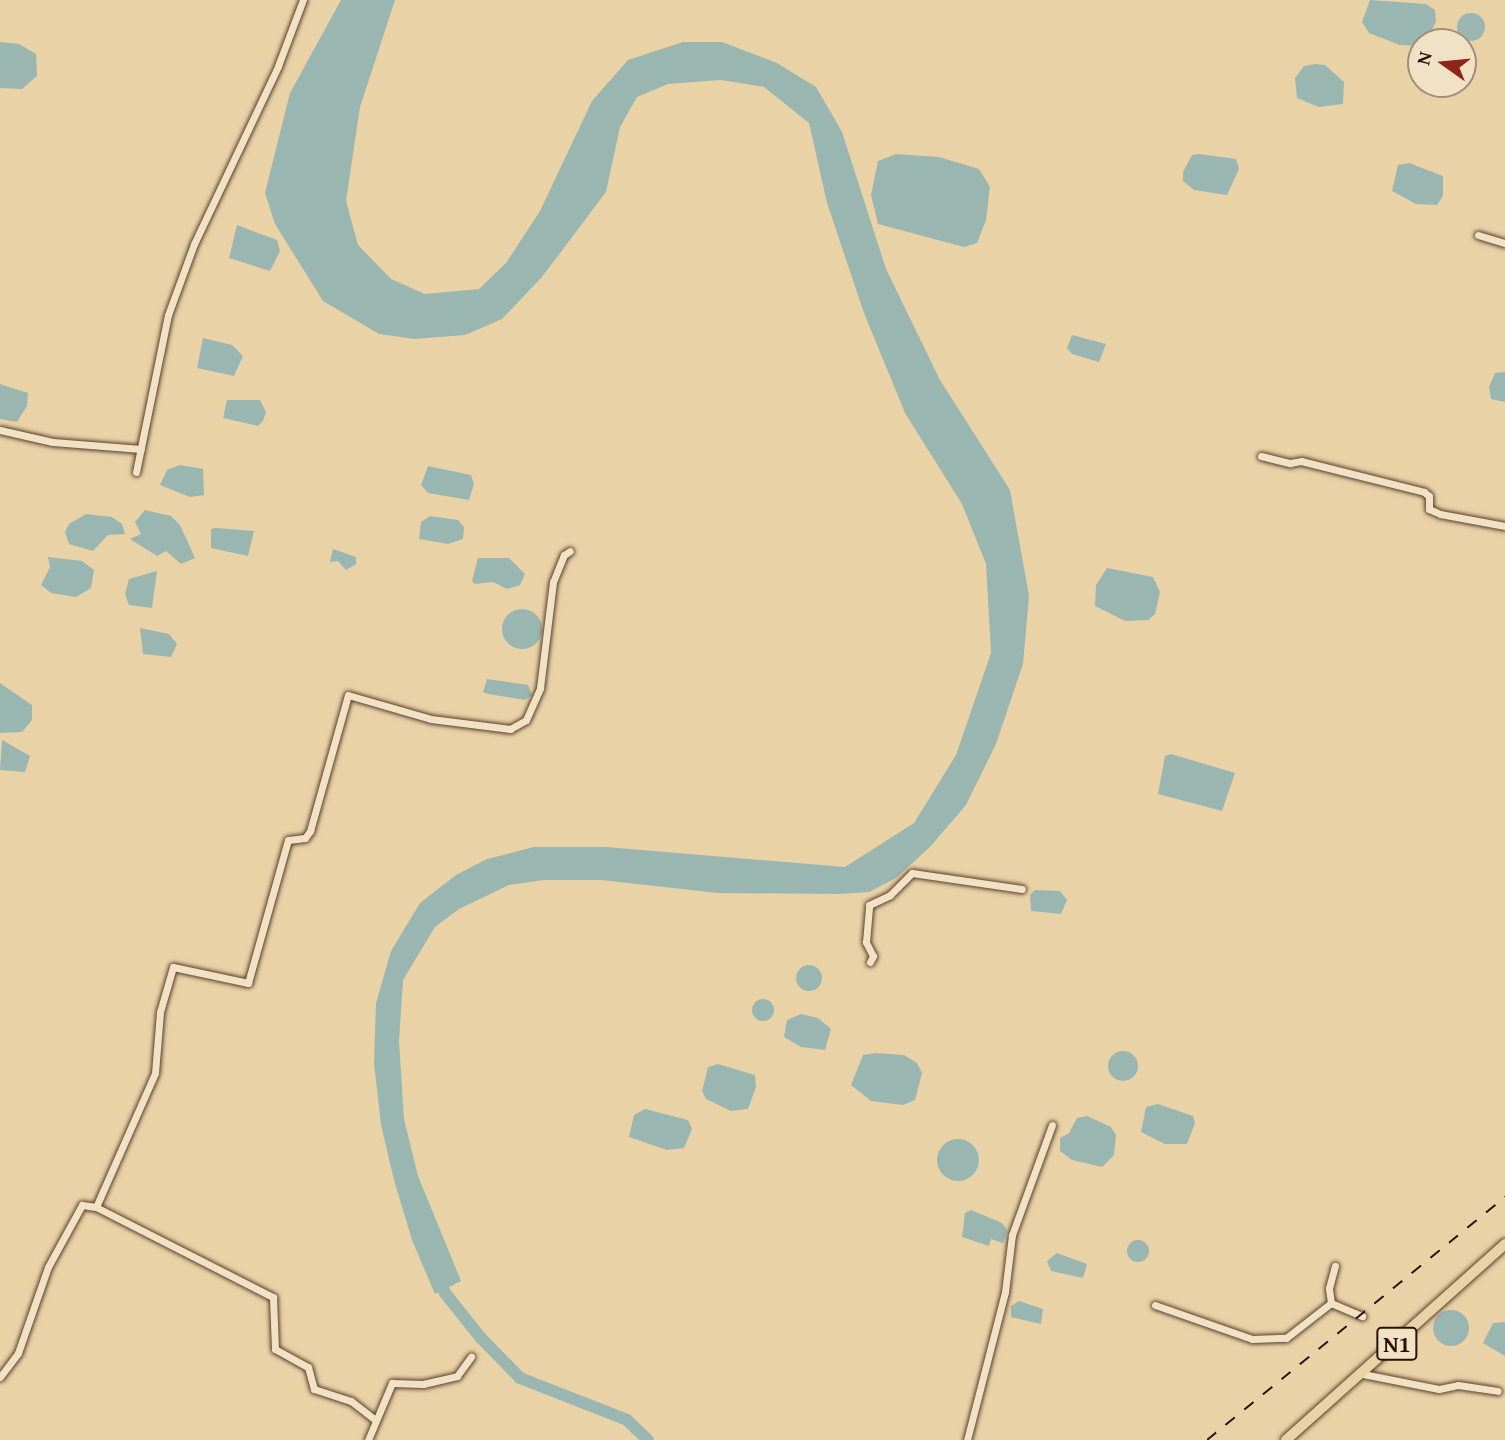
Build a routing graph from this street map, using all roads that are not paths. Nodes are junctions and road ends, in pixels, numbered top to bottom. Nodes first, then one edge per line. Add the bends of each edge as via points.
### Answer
1 (303, 0) edge
2 (1478, 235) dead end
3 (1505, 243) edge
4 (0, 430) edge
5 (141, 449) junction
6 (1261, 456) dead end
7 (136, 472) dead end
8 (1505, 526) edge
9 (570, 551) dead end
10 (1022, 889) dead end
11 (870, 962) dead end
12 (1052, 1125) dead end
13 (96, 1208) junction
14 (1505, 1244) edge
15 (1335, 1266) dead end
16 (1331, 1303) junction
17 (1155, 1305) dead end
18 (1362, 1317) dead end
19 (471, 1357) dead end
20 (1363, 1374) junction
21 (0, 1377) edge
22 (1498, 1391) dead end
23 (375, 1420) junction
24 (368, 1440) edge
25 (967, 1440) edge
26 (1286, 1440) edge

1 - 5 street via 278,66 194,244 168,315
2 - 3 street
4 - 5 street via 53,442
5 - 7 street
6 - 8 street via 1301,461 1424,492 1429,496 1429,509 1440,514
9 - 13 street via 553,582 540,688 526,720 510,729 430,719 348,695 310,831 305,838 288,840 248,984 173,967 160,1012 155,1073
10 - 11 street via 912,873 890,895 869,905 866,942 873,956
12 - 25 street via 1012,1234 1005,1292
13 - 21 street via 82,1205 63,1233 18,1353
13 - 23 street via 273,1297 275,1349 308,1367 314,1389 351,1401
14 - 20 highway, N1
15 - 16 street via 1329,1288
16 - 17 street via 1286,1338 1252,1339
16 - 18 street
19 - 23 street via 457,1376 423,1384 393,1383
20 - 22 street via 1439,1389 1458,1385
20 - 26 highway, N1
23 - 24 street

